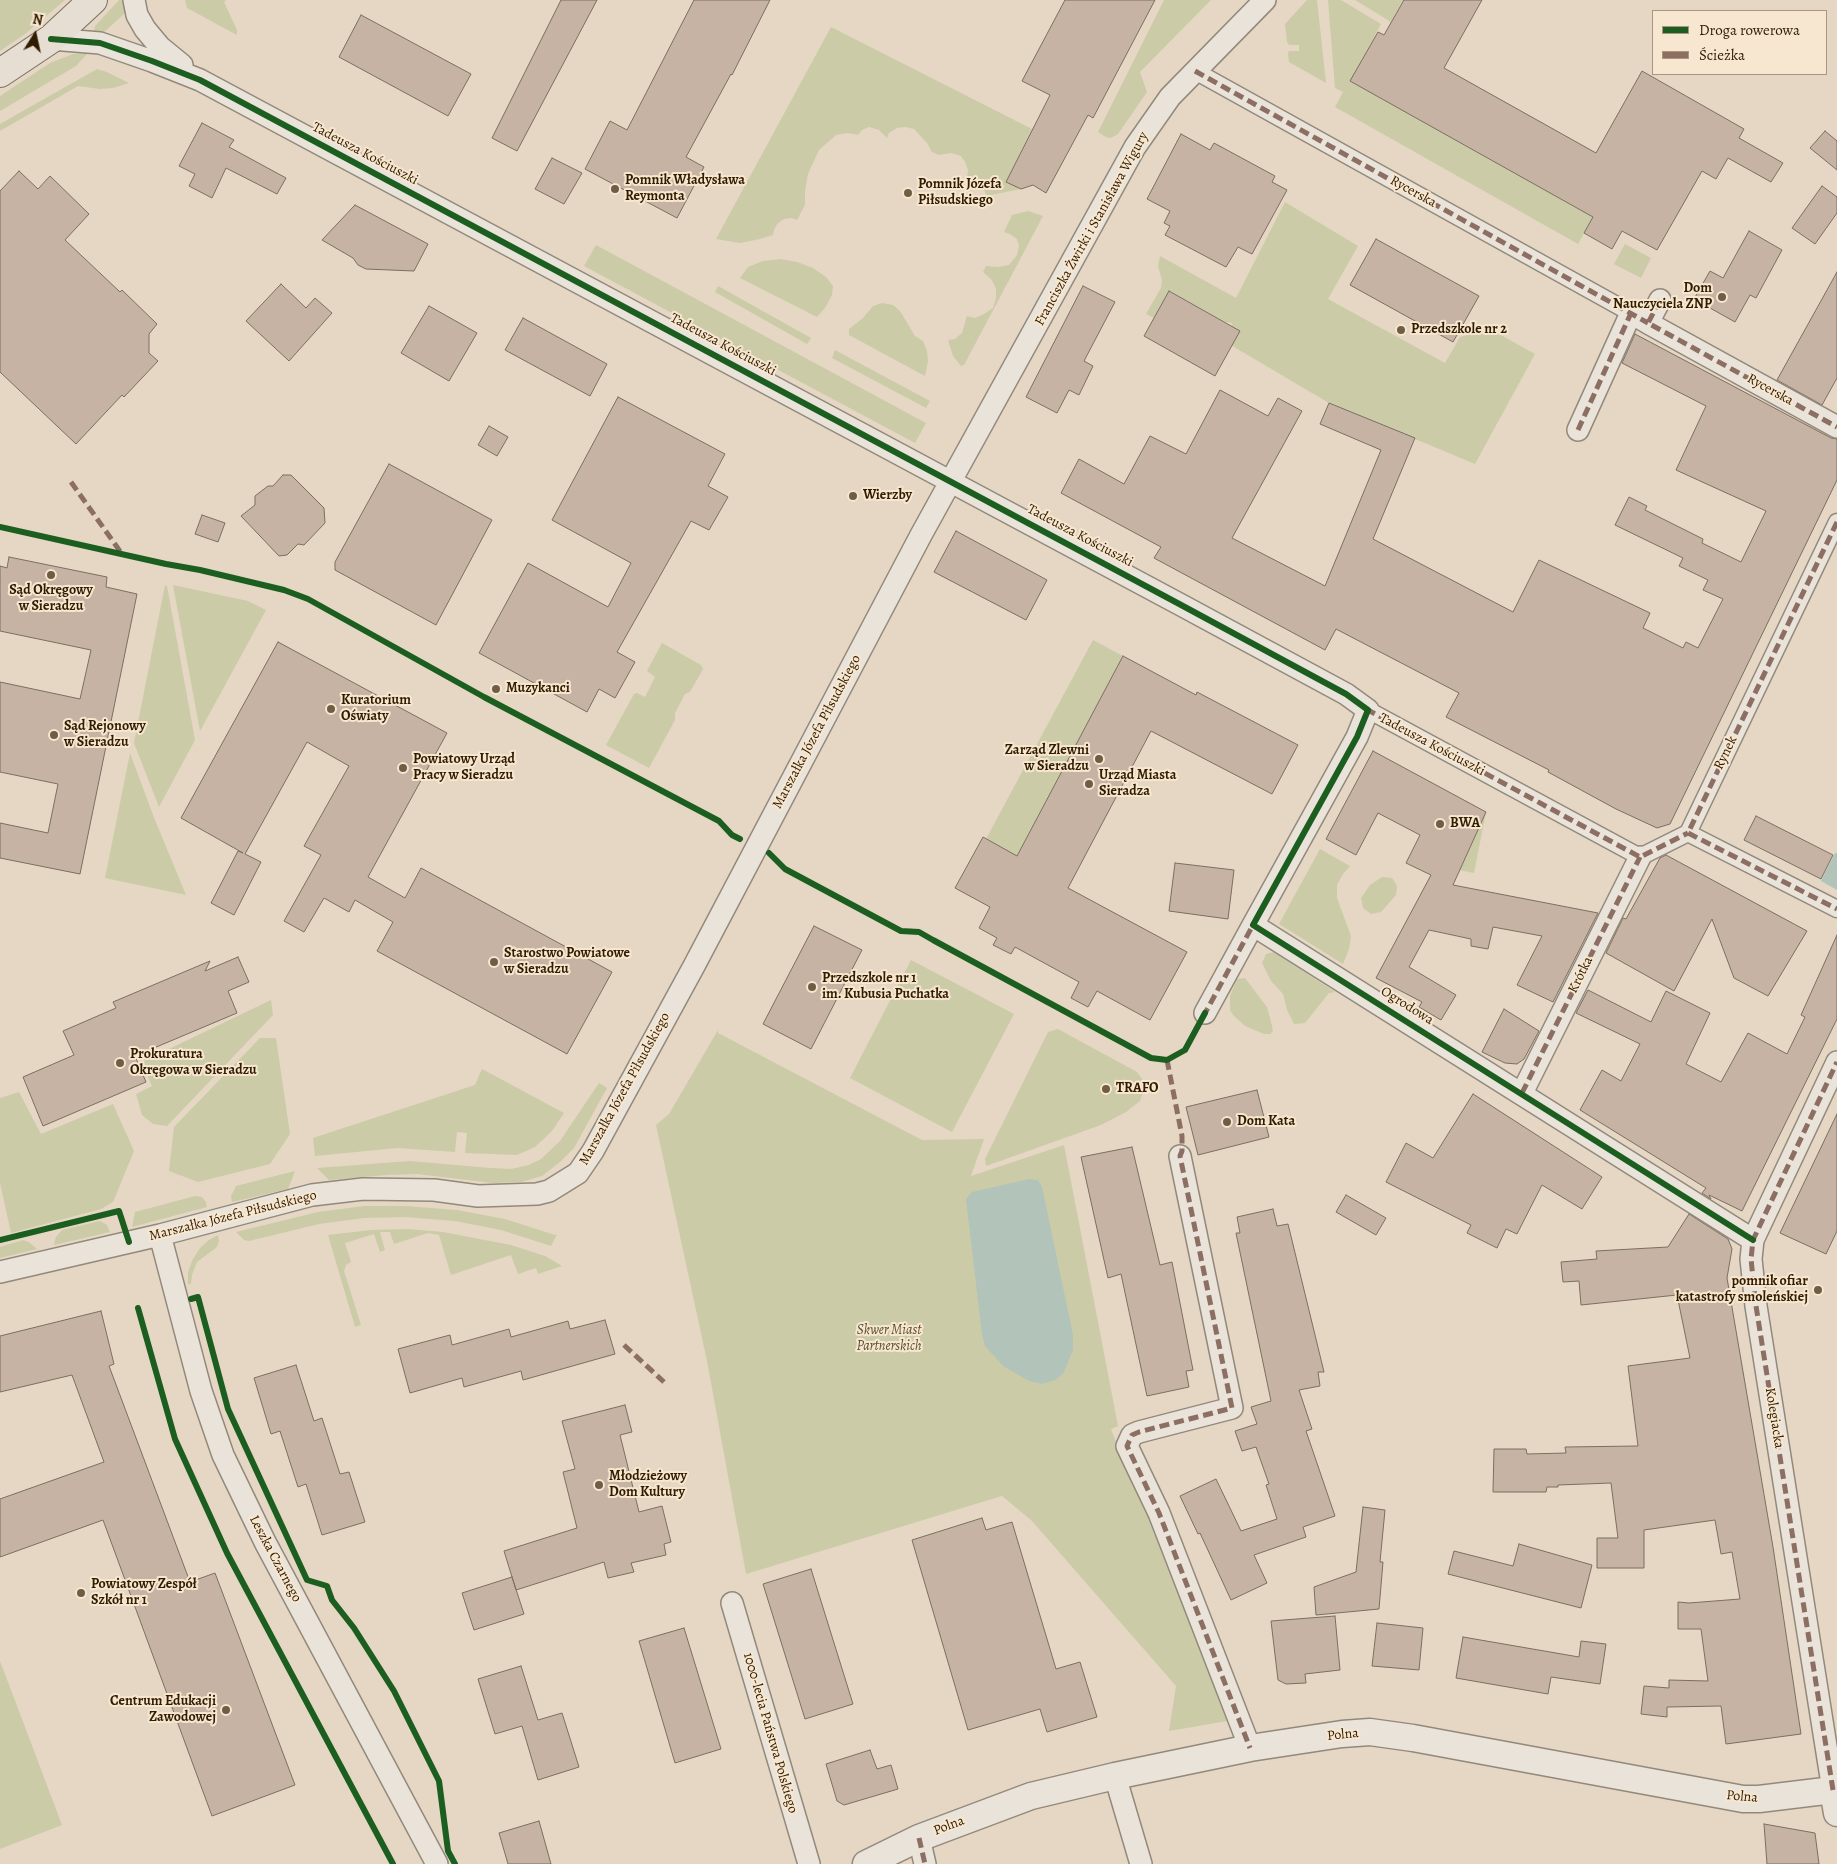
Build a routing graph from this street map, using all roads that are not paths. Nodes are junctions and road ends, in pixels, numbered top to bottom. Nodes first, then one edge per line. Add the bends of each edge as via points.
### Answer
1 (93, 0) edge
2 (134, 0) edge
3 (1265, 0) edge
4 (51, 39) junction
5 (1195, 71) junction
6 (0, 73) edge
7 (200, 80) junction
8 (1660, 300) dead end
9 (1640, 318) junction
10 (1837, 427) edge
11 (1578, 430) dead end
12 (951, 481) junction
13 (1837, 522) edge
14 (1368, 710) junction
15 (1688, 833) junction
16 (1640, 857) junction
17 (1837, 909) edge
18 (1253, 925) junction
19 (1205, 1013) dead end
20 (1837, 1062) edge
21 (1522, 1093) junction
22 (1180, 1156) dead end
23 (160, 1235) junction
24 (1753, 1240) junction
25 (0, 1272) edge
26 (732, 1603) dead end
27 (1250, 1748) junction
28 (1115, 1776) junction
29 (1835, 1802) edge
30 (919, 1838) junction
31 (438, 1864) edge
32 (809, 1864) edge
33 (866, 1864) edge
34 (925, 1864) edge
35 (1141, 1864) edge

1 - 4 main road
2 - 7 street, Tadeusza Kościuszki via 137,15 145,29 160,47
3 - 5 street, Franciszka Żwirki i Stanisława Wigury
4 - 6 main road
4 - 7 street, Tadeusza Kościuszki via 100,43
5 - 9 street, Rycerska
5 - 12 street, Franciszka Żwirki i Stanisława Wigury via 1170,97 1135,147
7 - 12 street, Tadeusza Kościuszki
8 - 9 street
9 - 10 street, Rycerska
9 - 11 street
12 - 14 street, Tadeusza Kościuszki via 1336,689
12 - 23 street, Marszałka Józefa Piłsudskiego via 694,966 578,1173 549,1191 536,1194 478,1196 434,1190 362,1189 312,1195
13 - 15 street, Rynek
14 - 16 street, Tadeusza Kościuszki
14 - 18 street via 1357,737
15 - 16 street
15 - 17 street
16 - 21 street, Krótka
18 - 19 street
18 - 21 street, Ogrodowa
20 - 24 street, Kolegiacka
21 - 24 street, Ogrodowa
22 - 27 street via 1232,1408 1139,1432 1132,1435 1127,1446 1159,1513
23 - 25 street, Marszałka Józefa Piłsudskiego
23 - 31 street, Leszka Czarnego via 202,1391 223,1455 265,1542
24 - 29 street, Kolegiacka via 1752,1282
26 - 32 street, 1000-lecia Państwa Polskiego
27 - 28 street, Polna
27 - 29 street, Polna via 1370,1732 1743,1799
28 - 30 street, Polna via 1031,1796
28 - 35 street
30 - 33 street, Polna
30 - 34 street

